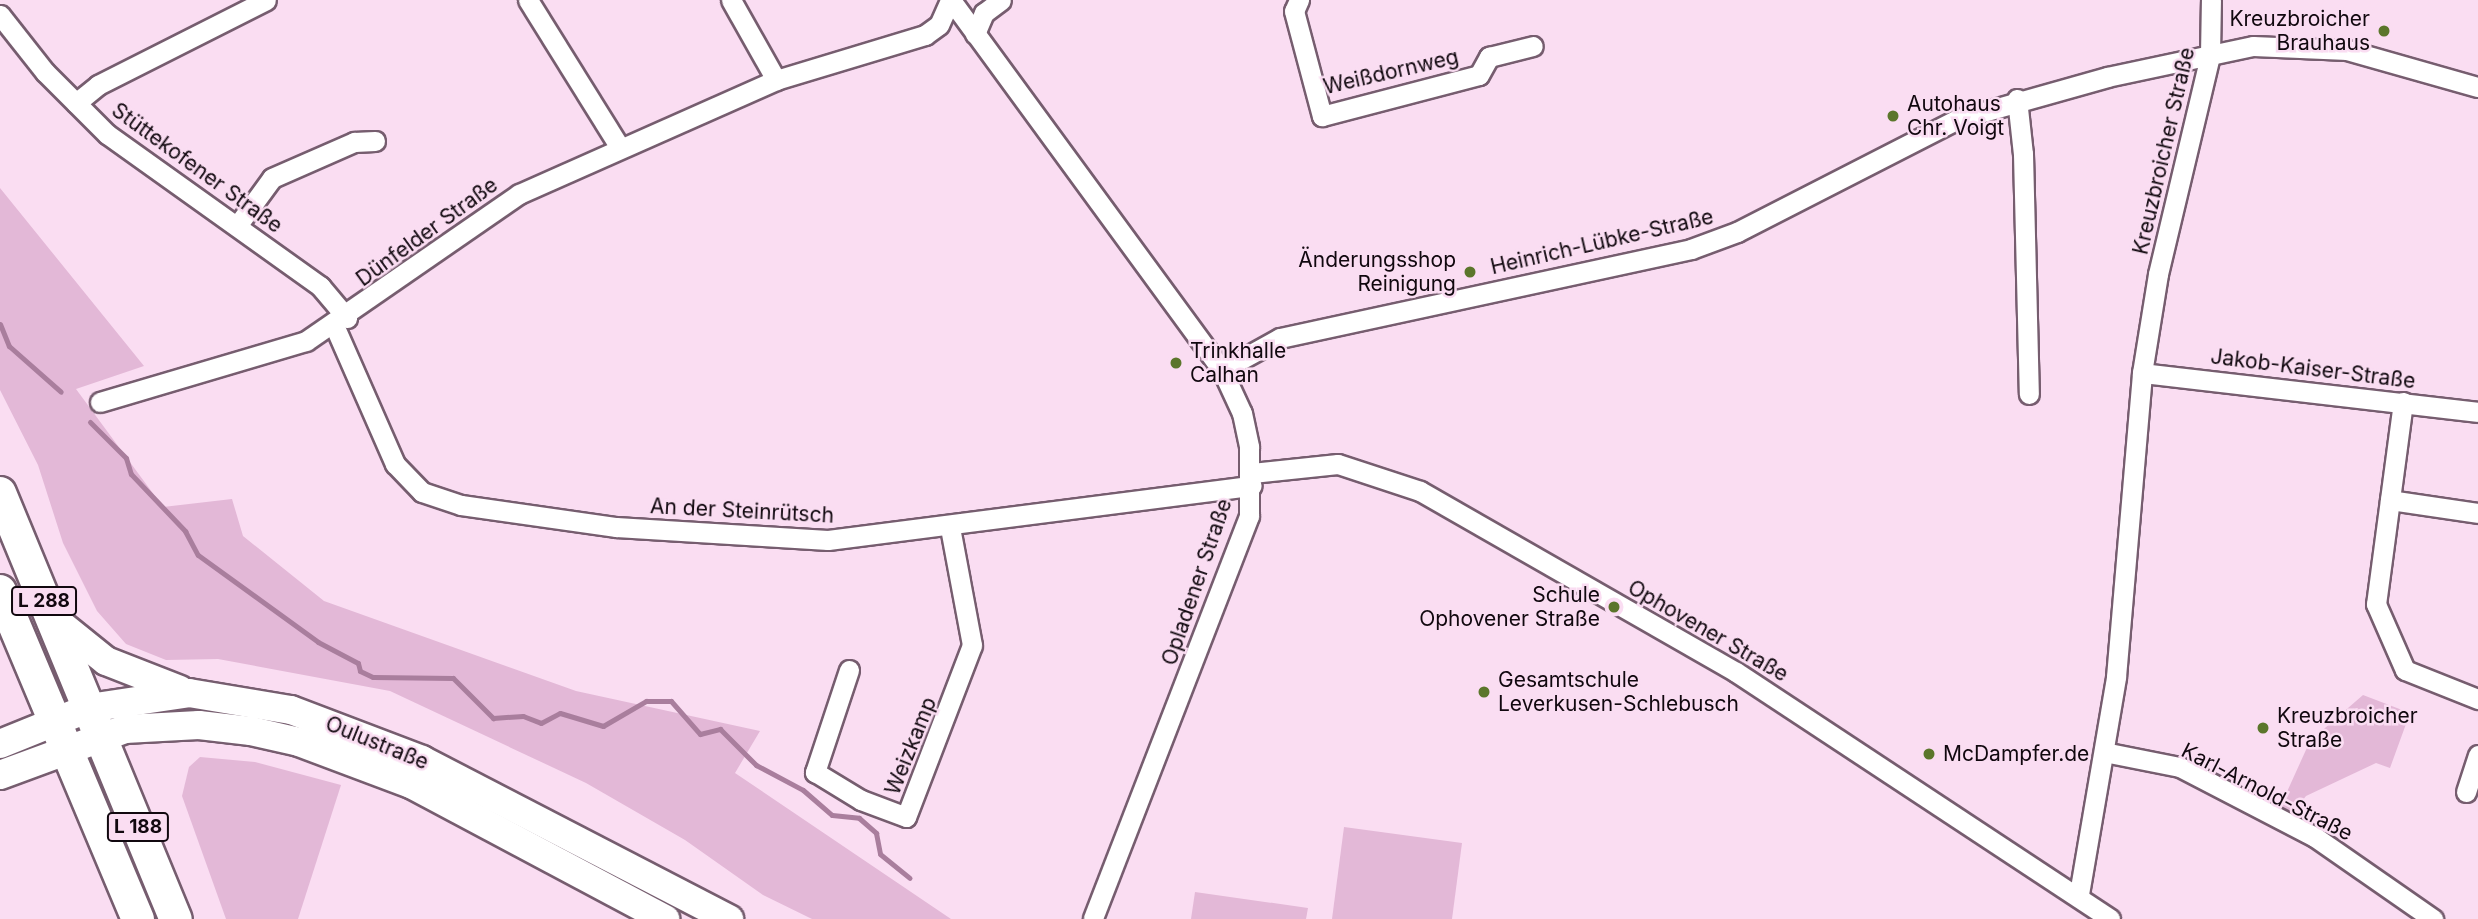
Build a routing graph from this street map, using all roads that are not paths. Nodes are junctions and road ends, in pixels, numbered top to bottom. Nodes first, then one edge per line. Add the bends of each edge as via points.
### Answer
1 (267, 0) edge
2 (528, 0) edge
3 (731, 0) edge
4 (951, 0) edge
5 (1001, 0) edge
6 (1299, 0) edge
7 (2211, 0) edge
8 (0, 15) edge
9 (975, 34) junction
10 (1533, 46) dead end
11 (2210, 55) junction
12 (776, 80) junction
13 (2478, 87) edge
14 (2017, 99) junction
15 (76, 103) junction
16 (375, 141) dead end
17 (619, 146) junction
18 (237, 226) junction
19 (341, 321) junction
20 (1222, 370) junction
21 (2142, 373) junction
22 (2029, 394) dead end
23 (100, 402) dead end
24 (2403, 402) junction
25 (2478, 412) edge
26 (1252, 480) junction
27 (0, 493) edge
28 (2390, 500) junction
29 (2478, 513) edge
30 (950, 527) junction
31 (0, 591) edge
32 (50, 616) junction
33 (849, 670) dead end
34 (189, 693) junction
35 (2478, 699) edge
36 (95, 722) junction
37 (57, 734) junction
38 (0, 744) edge
39 (2104, 752) junction
40 (2478, 755) edge
41 (0, 775) edge
42 (2466, 792) dead end
43 (2079, 894) junction
44 (138, 919) edge
45 (176, 919) edge
46 (665, 919) edge
47 (729, 919) edge
48 (1093, 919) edge
49 (2109, 919) edge
50 (2433, 919) edge

1 - 15 street via 98,85
2 - 17 street
3 - 12 street
4 - 9 street, Opladener Straße
4 - 12 street, Dünfelder Straße via 942,20 925,35
5 - 9 street via 984,13
6 - 10 street, Weißdornweg via 1294,11 1322,116 1479,75 1489,57
7 - 11 street, Kreuzbroicher Straße
8 - 15 street, Stüttekofener Straße
9 - 20 street, Opladener Straße
11 - 13 street, Heinrich-Lübke-Straße via 2253,46 2347,50
11 - 14 street, Heinrich-Lübke-Straße
11 - 21 street, Kreuzbroicher Straße via 2158,274
12 - 17 street, Dünfelder Straße
14 - 20 street, Heinrich-Lübke-Straße via 1924,133 1737,232 1691,249 1280,338
14 - 22 street via 2023,154
15 - 18 street, Stüttekofener Straße via 150,167
16 - 18 street via 354,142 272,178
17 - 19 street, Dünfelder Straße via 519,194
18 - 19 street, Stüttekofener Straße via 320,286
19 - 23 street, Dünfelder Straße via 306,341
19 - 30 street, An der Steinrütsch via 388,452 410,483 430,496 616,527 780,540 870,538
20 - 26 street, Opladener Straße via 1241,413
21 - 24 street, Jakob-Kaiser-Straße
21 - 39 street, Kreuzbroicher Straße via 2116,677
24 - 25 street, Jakob-Kaiser-Straße
24 - 28 street
26 - 30 street, An der Steinrütsch
26 - 43 street, Ophovener Straße via 1338,464 1420,491 1736,672
26 - 48 street, Opladener Straße via 1249,516
27 - 32 main road, L 288
28 - 29 street
28 - 35 street via 2376,604 2386,632 2406,670
30 - 33 street, Weizkamp via 972,645 906,817 872,806 815,772
31 - 37 main road, L 288
32 - 34 main road via 106,661
32 - 36 main road, L 288
34 - 36 main road, Oulustraße
34 - 47 main road, Oulustraße via 291,710 364,734
36 - 37 main road, Oulustraße
36 - 45 main road, L 188
36 - 46 main road, Oulustraße via 199,724 299,742 411,784
37 - 38 main road, Oulustraße
37 - 41 main road, Oulustraße
37 - 44 main road, L 188
39 - 43 street, Kreuzbroicher Straße
39 - 50 street, Karl-Arnold-Straße via 2180,767 2315,837
40 - 42 street
43 - 49 street, Ophovener Straße

